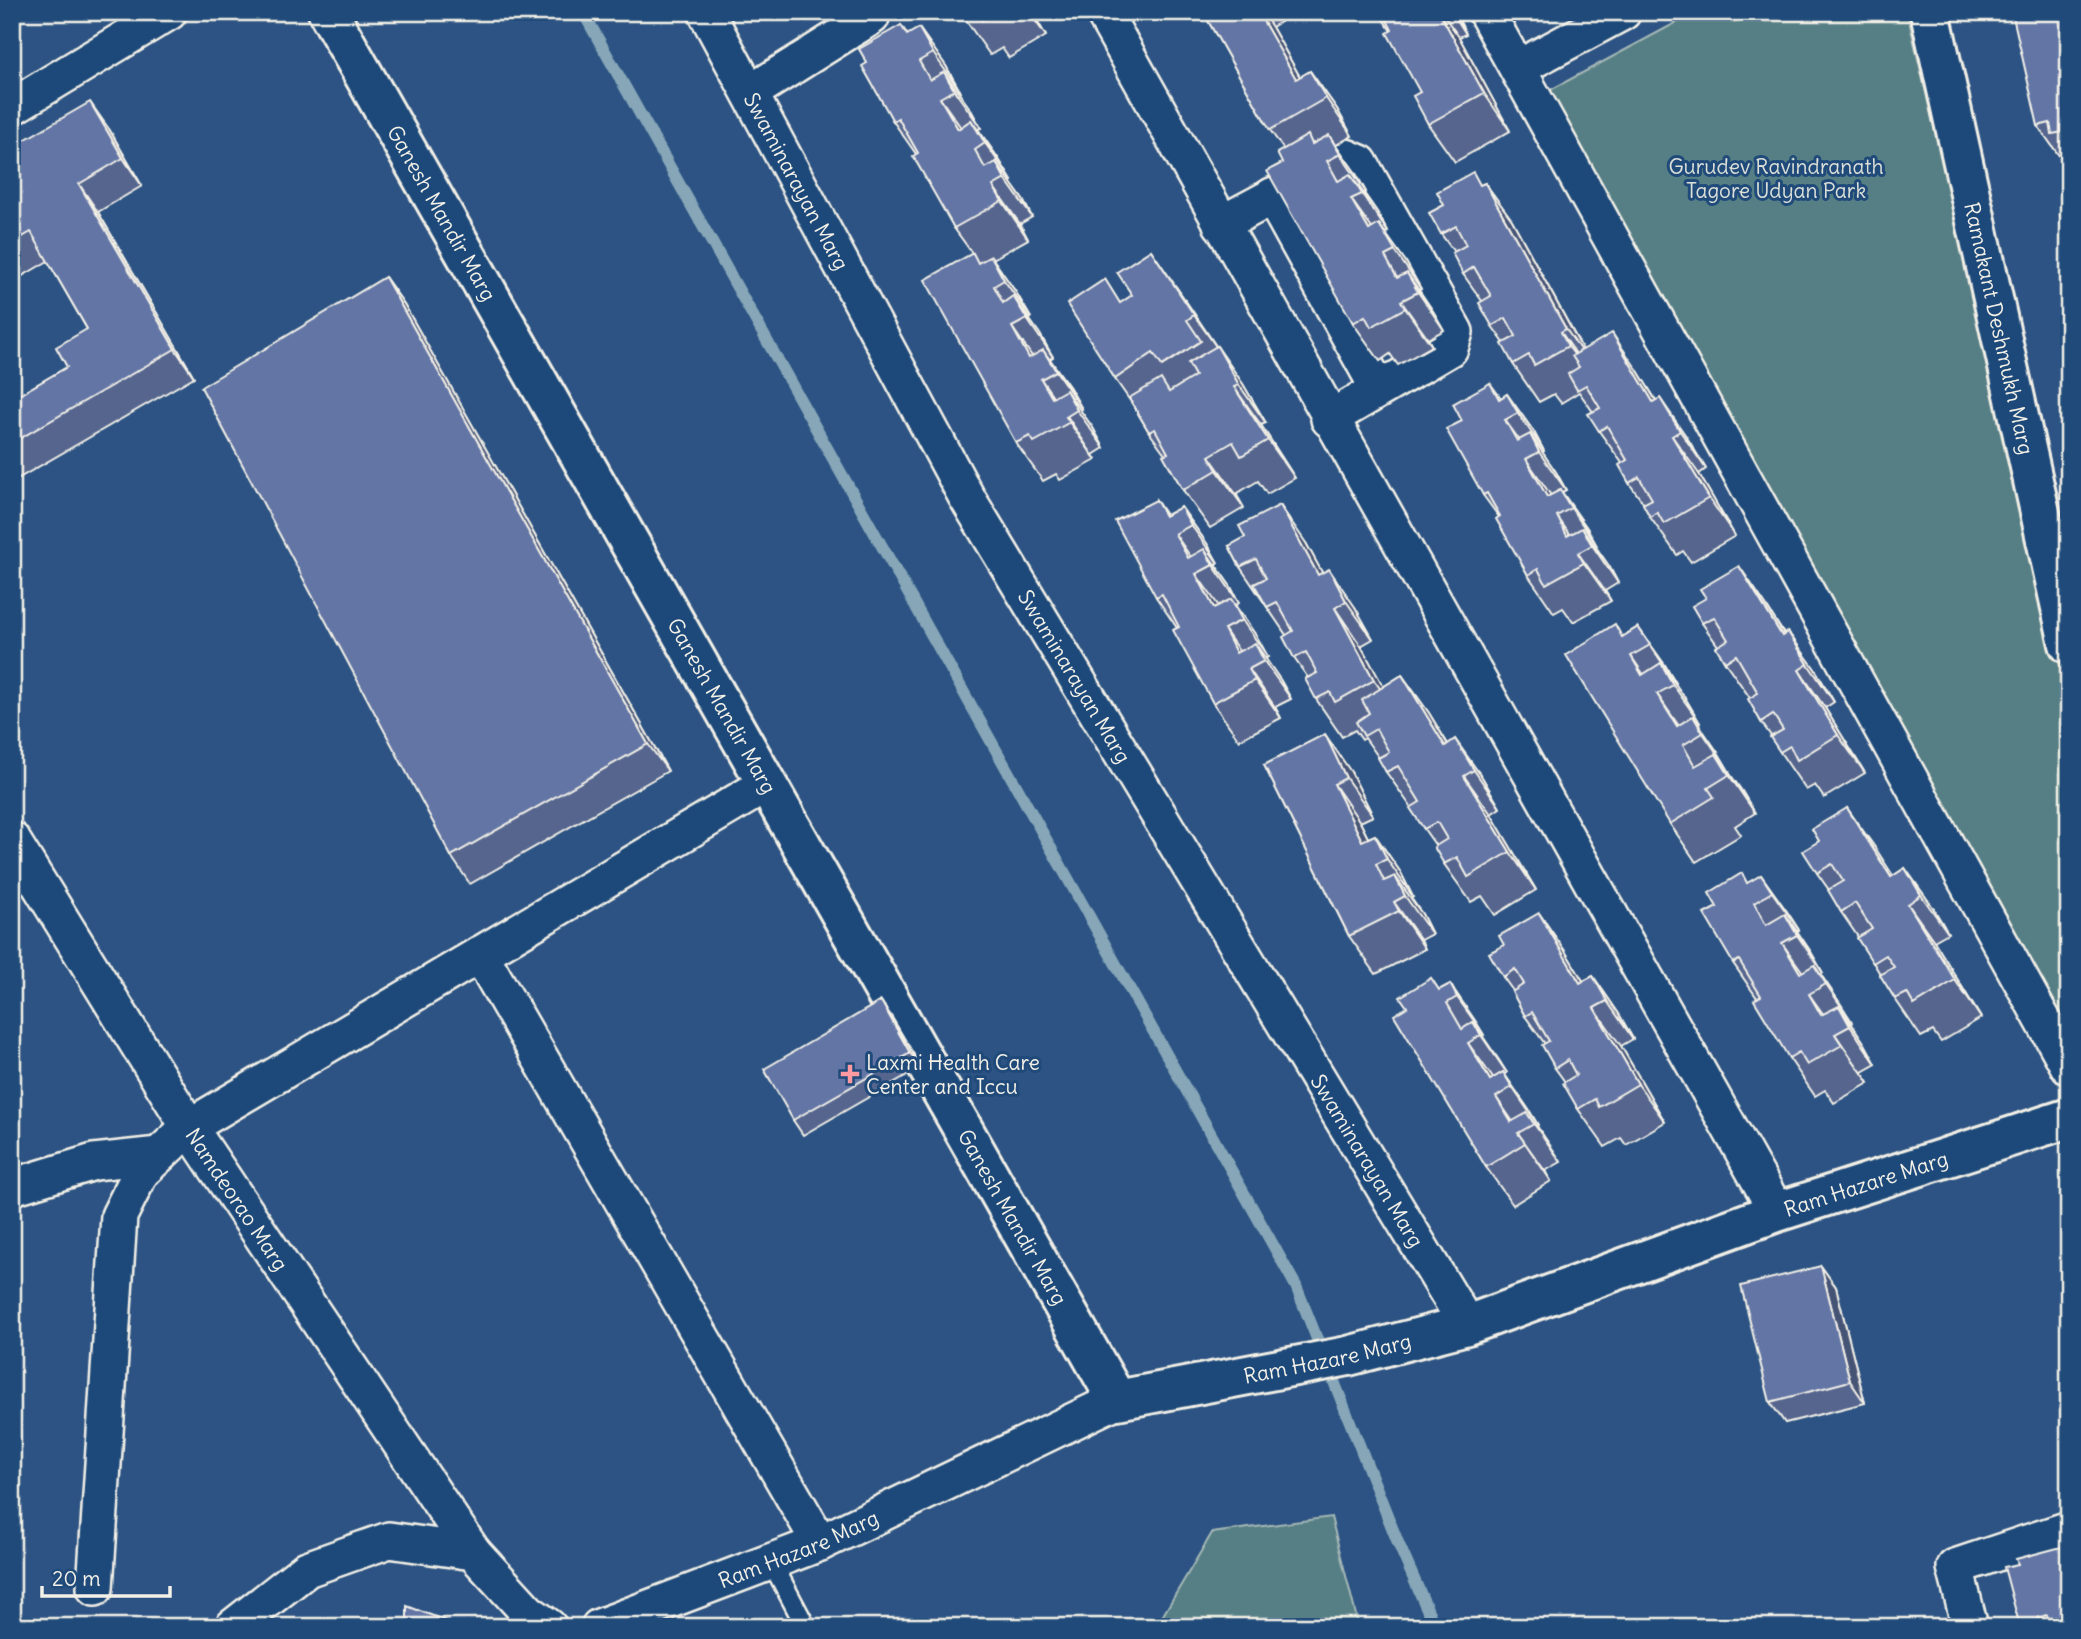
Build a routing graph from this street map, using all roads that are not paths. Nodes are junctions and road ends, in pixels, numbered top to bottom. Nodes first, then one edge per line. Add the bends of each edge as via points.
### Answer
1 (170, 12) edge
2 (328, 12) edge
3 (706, 12) edge
4 (871, 12) edge
5 (1103, 12) edge
6 (1486, 12) edge
7 (1623, 12) edge
8 (1930, 12) edge
9 (1518, 68) junction
10 (750, 93) junction
11 (12, 107) edge
12 (1272, 196) junction
13 (1221, 224) junction
14 (1290, 228) junction
15 (1240, 258) junction
16 (1372, 376) junction
17 (1323, 407) junction
18 (2069, 644) edge
19 (767, 784) junction
20 (12, 840) edge
21 (480, 954) junction
22 (2069, 1067) edge
23 (2069, 1118) edge
24 (189, 1127) junction
25 (159, 1155) junction
26 (12, 1188) edge
27 (1777, 1212) junction
28 (1467, 1325) junction
29 (1117, 1401) junction
30 (2069, 1529) edge
31 (820, 1543) junction
32 (472, 1552) junction
33 (771, 1561) junction
34 (95, 1588) dead end
35 (233, 1627) edge
36 (549, 1627) edge
37 (599, 1627) edge
38 (806, 1627) edge
39 (1970, 1627) edge

1 - 11 street
2 - 19 street, Ganesh Mandir Marg
3 - 10 street, Swaminarayan Marg
4 - 10 street via 871,17
5 - 13 street
6 - 9 street
7 - 9 street
8 - 18 street, Ramakant Deshmukh Marg
9 - 22 street
10 - 28 street, Swaminarayan Marg via 966,496
12 - 13 street
12 - 14 street
12 - 16 street via 1346,157 1360,163 1455,332 1450,348
13 - 15 street
14 - 15 street
14 - 16 street
15 - 17 street
16 - 17 street
17 - 27 street
19 - 21 street
19 - 29 street, Ganesh Mandir Marg
20 - 24 street, Namdeorao Marg
21 - 24 street
21 - 31 street
23 - 27 street, Ram Hazare Marg
24 - 25 street
24 - 32 street, Namdeorao Marg
25 - 26 street via 94,1162
25 - 34 street via 141,1172 119,1216
27 - 28 street, Ram Hazare Marg
28 - 29 street, Ram Hazare Marg via 1348,1356
29 - 31 street, Ram Hazare Marg
30 - 39 street via 1955,1567
31 - 33 street, Ram Hazare Marg
32 - 35 street via 389,1540 307,1569
32 - 36 street via 528,1612
33 - 37 street, Ram Hazare Marg
33 - 38 lane

